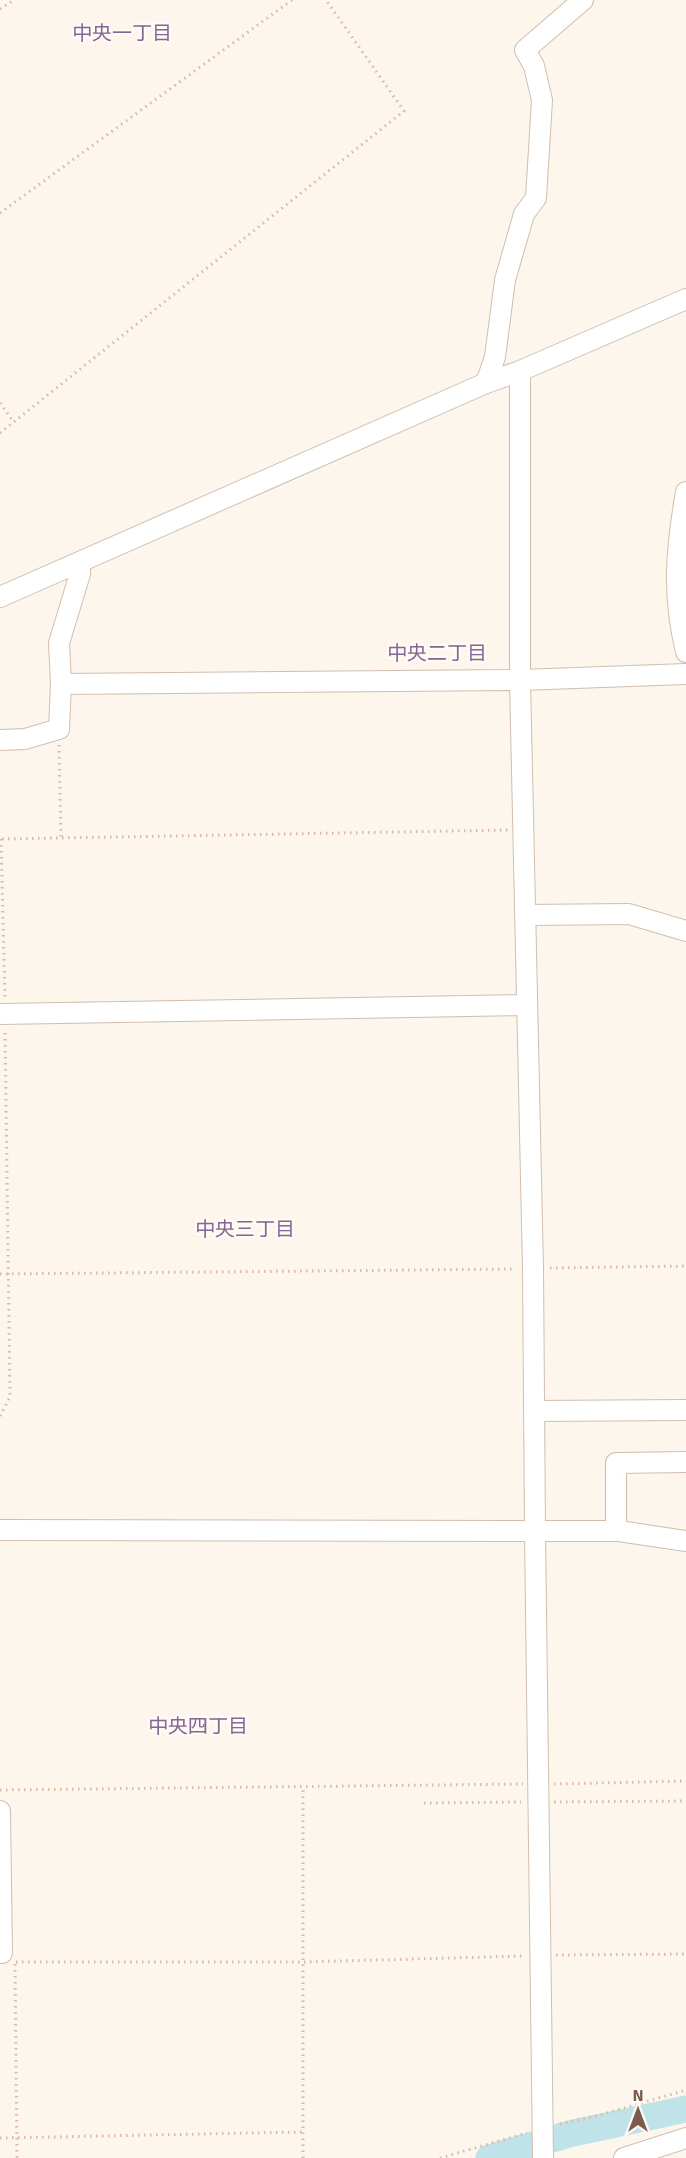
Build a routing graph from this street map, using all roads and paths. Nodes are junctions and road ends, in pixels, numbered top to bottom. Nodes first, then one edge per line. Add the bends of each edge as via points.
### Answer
1 (14, 0) edge
2 (292, 0) edge
3 (326, 0) edge
4 (583, 0) edge
5 (0, 9) edge
6 (0, 213) edge
7 (686, 299) edge
8 (520, 371) junction
9 (486, 383) junction
10 (0, 403) edge
11 (14, 421) junction
12 (0, 433) edge
13 (686, 492) edge
14 (80, 562) junction
15 (0, 597) edge
16 (686, 652) edge
17 (686, 674) edge
18 (520, 680) junction
19 (61, 684) junction
20 (59, 729) junction
21 (0, 740) edge
22 (523, 830) junction
23 (1, 839) edge
24 (61, 839) junction
25 (525, 915) junction
26 (686, 931) edge
27 (527, 1005) junction
28 (2, 1014) edge
29 (686, 1266) edge
30 (532, 1268) junction
31 (0, 1274) edge
32 (9, 1274) junction
33 (686, 1410) edge
34 (534, 1411) junction
35 (0, 1416) edge
36 (686, 1462) edge
37 (0, 1530) edge
38 (535, 1531) junction
39 (616, 1531) junction
40 (686, 1540) edge
41 (686, 1782) edge
42 (539, 1784) junction
43 (303, 1787) junction
44 (0, 1790) edge
45 (0, 1811) edge
46 (686, 1954) edge
47 (541, 1955) junction
48 (6, 1956) edge
49 (303, 1962) junction
50 (686, 2090) edge
51 (543, 2129) junction
52 (302, 2132) junction
53 (0, 2138) edge
54 (16, 2138) junction
55 (686, 2138) edge
56 (16, 2158) edge
57 (303, 2158) edge
58 (440, 2158) edge
59 (543, 2158) edge
60 (624, 2158) edge

1 - 5 path
2 - 6 path
3 - 11 path via 404,111
4 - 9 street via 525,50 534,66 542,100 536,198 524,214 505,280 495,357
7 - 8 street
8 - 9 street
8 - 18 street
9 - 14 street
10 - 11 path
11 - 12 path
13 - 16 street via 675,580
14 - 15 street
14 - 19 street via 80,574 59,643
17 - 18 street
18 - 19 street
18 - 22 street
19 - 20 street
20 - 21 street via 26,739
20 - 24 path
22 - 24 path
22 - 25 street
23 - 24 path
23 - 28 path
25 - 26 street via 629,914
25 - 27 street
27 - 28 street
27 - 30 street
28 - 32 path
29 - 30 path
30 - 32 path
30 - 34 street
31 - 32 path
32 - 35 path via 10,1397
33 - 34 street
34 - 38 street
36 - 39 street via 616,1463
37 - 38 street
38 - 39 street
38 - 42 street
39 - 40 street
41 - 42 path
42 - 43 path
42 - 47 street
43 - 44 path
43 - 49 path
45 - 48 street
46 - 47 path
47 - 49 path
47 - 51 street
48 - 49 path
48 - 54 path
49 - 52 path
50 - 51 path
51 - 58 path
51 - 59 street
52 - 54 path
52 - 57 path
53 - 54 path
54 - 56 path
55 - 60 street

